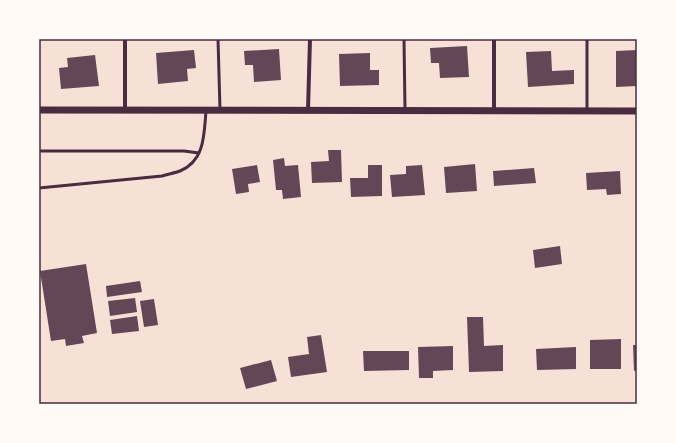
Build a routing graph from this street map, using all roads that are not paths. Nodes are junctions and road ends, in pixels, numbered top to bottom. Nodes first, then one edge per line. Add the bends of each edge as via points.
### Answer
1 (125, 39) edge
2 (218, 39) edge
3 (310, 39) edge
4 (404, 39) edge
5 (494, 39) edge
6 (587, 39) edge
7 (39, 110) edge
8 (125, 110) junction
9 (206, 110) junction
10 (220, 110) junction
11 (308, 110) junction
12 (405, 110) junction
13 (494, 110) junction
14 (586, 110) junction
15 (637, 110) edge
16 (39, 151) edge
17 (199, 153) junction
18 (39, 188) edge

1 - 8 street
2 - 10 lane
3 - 11 street
4 - 12 lane
5 - 13 street
6 - 14 lane
7 - 8 street
8 - 9 street
9 - 10 street
9 - 17 lane
10 - 11 street
11 - 12 street
12 - 13 street
13 - 14 street
14 - 15 street
16 - 17 lane
17 - 18 lane via 195,160 182,170 162,176

